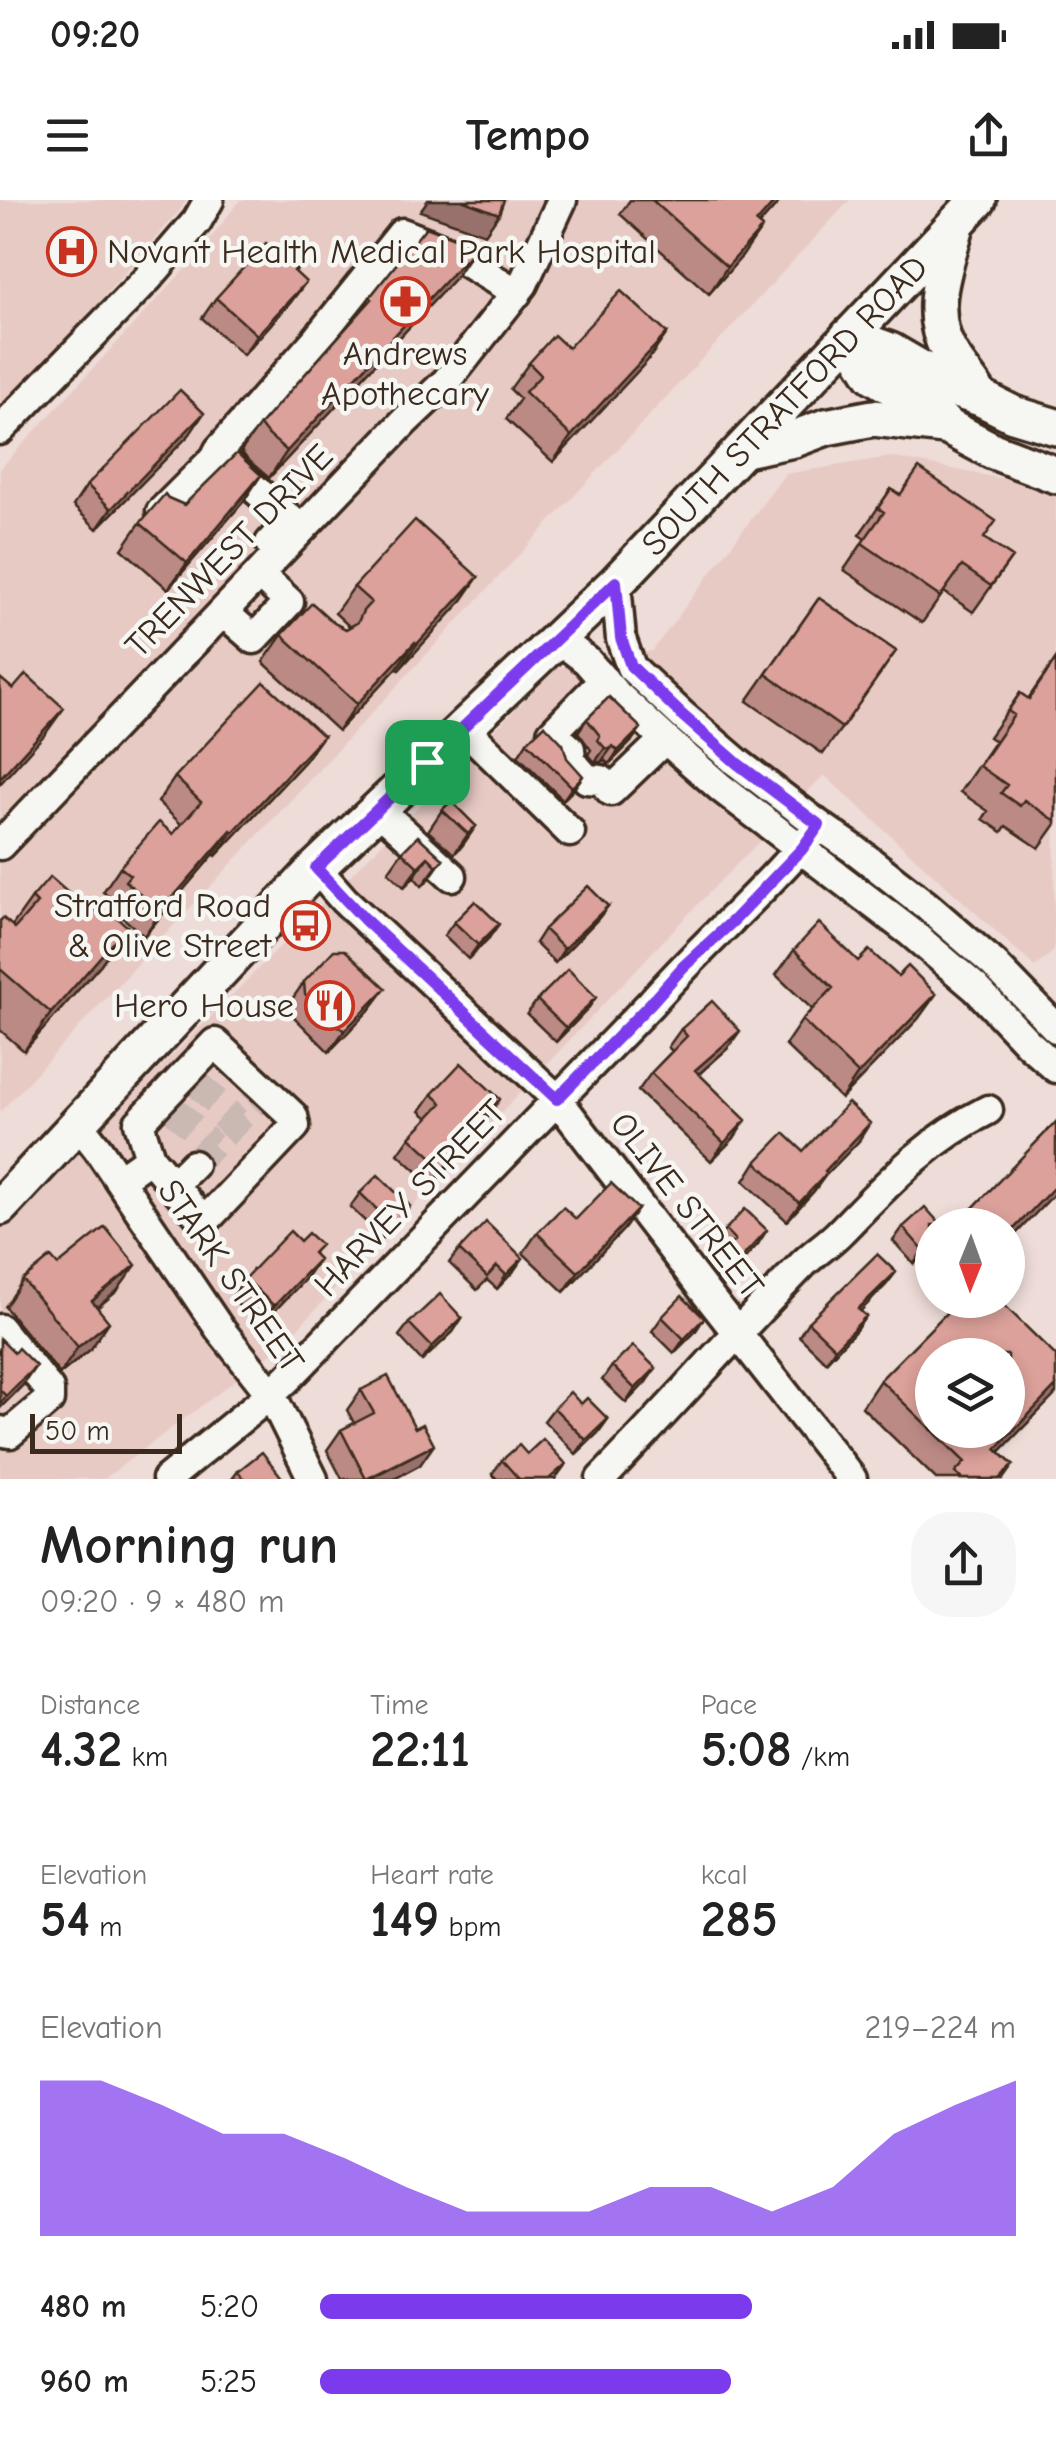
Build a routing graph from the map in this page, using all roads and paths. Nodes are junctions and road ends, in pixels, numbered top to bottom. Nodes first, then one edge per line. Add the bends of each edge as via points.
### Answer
1 (209, 200) edge
2 (562, 200) edge
3 (967, 211) edge
4 (517, 292) junction
5 (849, 336) junction
6 (980, 398) junction
7 (946, 426) junction
8 (1056, 426) edge
9 (0, 430) edge
10 (744, 449) junction
11 (220, 450) junction
12 (1056, 475) edge
13 (161, 512) edge
14 (296, 525) junction
15 (248, 575) junction
16 (616, 582) junction
17 (289, 602) junction
18 (223, 612) junction
19 (314, 625) edge
20 (556, 637) junction
21 (604, 680) junction
22 (463, 727) junction
23 (664, 740) junction
24 (378, 809) junction
25 (819, 825) junction
26 (570, 832) dead end
27 (0, 845) edge
28 (802, 849) junction
29 (316, 868) junction
30 (452, 876) dead end
31 (172, 1021) junction
32 (1054, 1021) edge
33 (1028, 1043) junction
34 (1055, 1065) edge
35 (196, 1069) junction
36 (113, 1084) junction
37 (557, 1099) junction
38 (160, 1107) junction
39 (988, 1110) dead end
40 (77, 1122) junction
41 (150, 1158) junction
42 (119, 1180) junction
43 (0, 1207) edge
44 (0, 1329) edge
45 (738, 1332) junction
46 (271, 1394) junction
47 (0, 1430) edge
48 (167, 1479) edge
49 (313, 1479) edge
50 (602, 1479) edge
51 (852, 1479) edge

1 - 9 street via 148,278
2 - 4 street, TRENWEST DRIVE
3 - 5 main road, SOUTH STRATFORD ROAD
3 - 6 main road via 936,302 949,352
4 - 11 street via 402,233
4 - 14 street, TRENWEST DRIVE via 446,382
5 - 6 main road
5 - 7 main road via 874,375
5 - 10 main road, SOUTH STRATFORD ROAD
6 - 8 main road
7 - 10 main road via 873,418
7 - 12 main road
10 - 16 main road, SOUTH STRATFORD ROAD
11 - 13 street
11 - 14 street via 234,471
14 - 15 street, TRENWEST DRIVE
15 - 17 street
15 - 18 street, TRENWEST DRIVE
16 - 20 main road, SOUTH STRATFORD ROAD
16 - 25 street via 631,666 724,752
17 - 18 street via 254,639
17 - 19 street
18 - 27 street, TRENWEST DRIVE
20 - 21 street
20 - 22 main road, SOUTH STRATFORD ROAD
21 - 23 street
21 - 23 street via 552,733 611,790
22 - 24 main road, SOUTH STRATFORD ROAD
22 - 26 street
23 - 28 street
24 - 29 main road, SOUTH STRATFORD ROAD
24 - 30 street
25 - 28 street, HARVEY STREET
25 - 32 street via 927,906
28 - 33 street via 976,988
28 - 37 street, HARVEY STREET
29 - 31 main road, SOUTH STRATFORD ROAD
29 - 37 street, OLIVE STREET
31 - 35 street
31 - 36 main road, SOUTH STRATFORD ROAD
32 - 33 street
33 - 34 street
35 - 38 street
35 - 41 street via 214,1043 261,1096 293,1116 295,1126 204,1222 183,1175
36 - 38 street
36 - 40 main road, SOUTH STRATFORD ROAD
37 - 45 street, OLIVE STREET
37 - 46 street, HARVEY STREET
38 - 41 street via 138,1123
39 - 45 street via 919,1153
40 - 42 street, STARK STREET
40 - 43 main road, SOUTH STRATFORD ROAD
41 - 42 street
42 - 46 street, STARK STREET
44 - 47 street via 49,1389 49,1400 10,1433
45 - 50 street
45 - 51 street, OLIVE STREET
46 - 48 street, HARVEY STREET
46 - 49 street, STARK STREET

